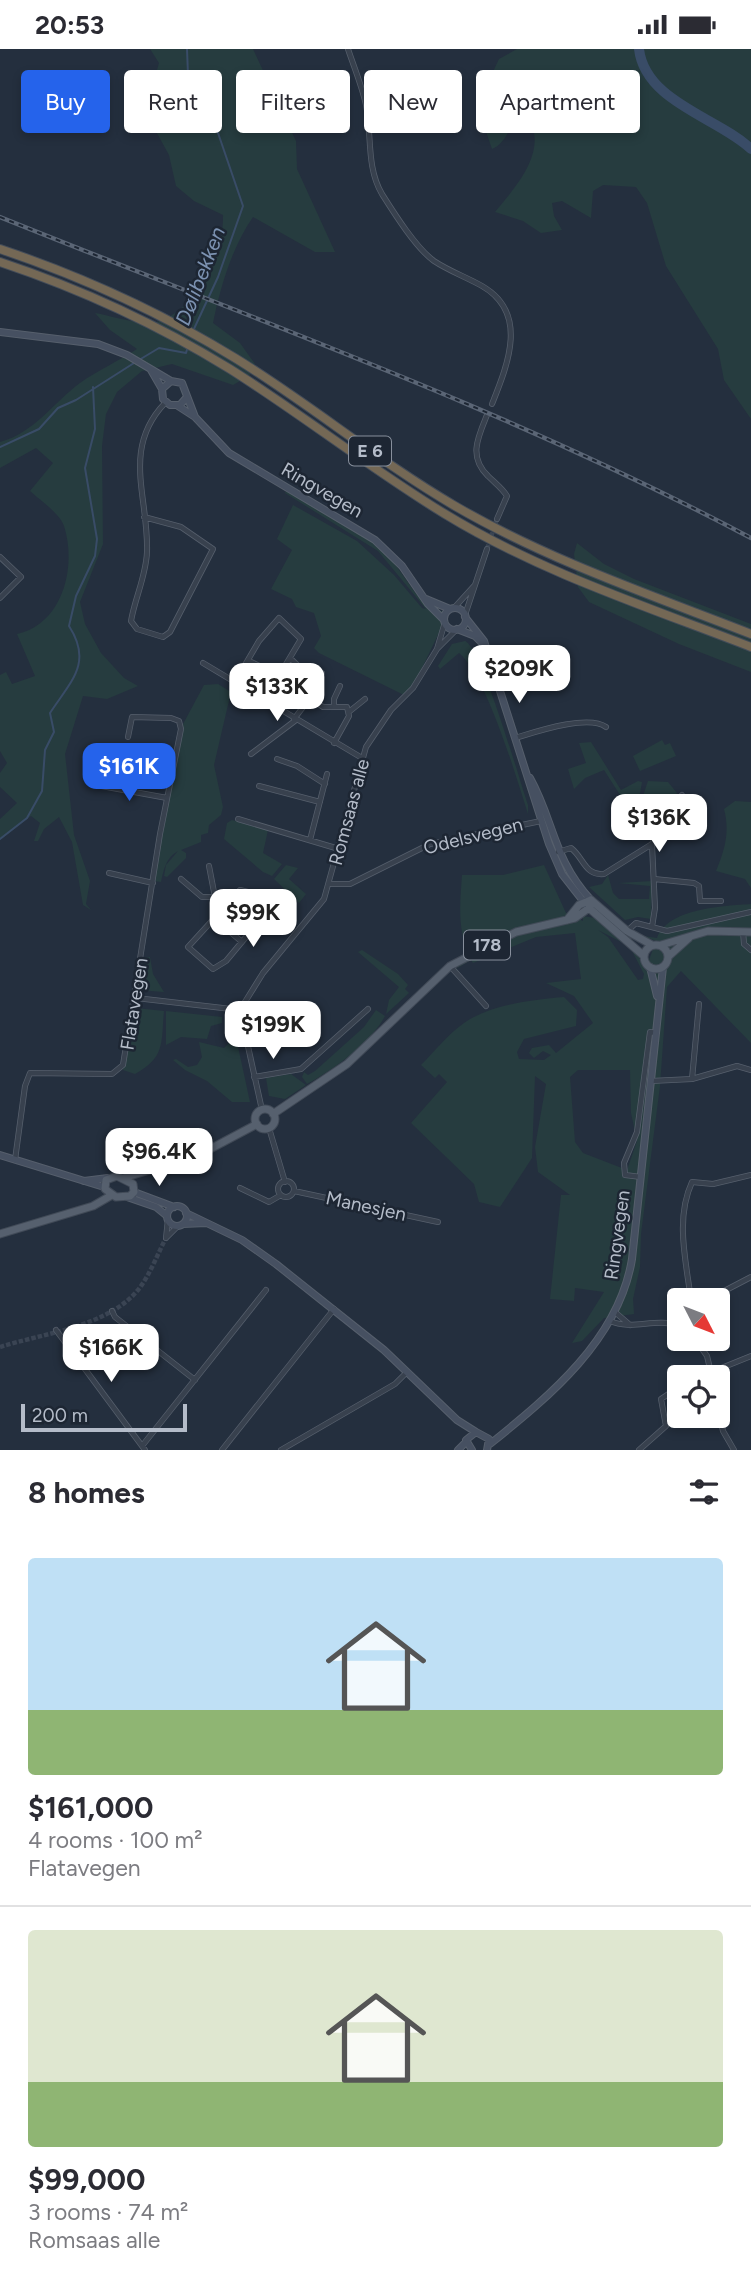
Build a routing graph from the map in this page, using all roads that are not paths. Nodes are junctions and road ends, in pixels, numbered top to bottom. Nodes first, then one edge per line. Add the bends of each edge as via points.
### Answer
1 (348, 49) edge
2 (0, 249) edge
3 (0, 262) edge
4 (0, 332) edge
5 (151, 370) junction
6 (171, 381) junction
7 (162, 389) junction
8 (187, 397) junction
9 (166, 403) junction
10 (492, 404) dead end
11 (178, 406) junction
12 (487, 415) dead end
13 (195, 417) junction
14 (144, 517) junction
15 (498, 519) tunnel mouth
16 (487, 549) tunnel mouth
17 (0, 557) edge
18 (475, 586) junction
19 (0, 598) edge
20 (424, 599) junction
21 (452, 609) junction
22 (465, 616) junction
23 (444, 621) junction
24 (457, 629) junction
25 (751, 634) edge
26 (751, 647) edge
27 (437, 649) junction
28 (486, 649) junction
29 (290, 658) junction
30 (249, 661) junction
31 (203, 663) dead end
32 (323, 673) dead end
33 (279, 676) junction
34 (235, 683) junction
35 (316, 683) junction
36 (340, 686) dead end
37 (310, 698) junction
38 (365, 699) dead end
39 (334, 706) junction
40 (350, 711) junction
41 (295, 719) junction
42 (606, 727) dead end
43 (128, 737) dead end
44 (515, 739) junction
45 (334, 743) junction
46 (251, 754) dead end
47 (362, 758) junction
48 (277, 759) dead end
49 (526, 770) junction
50 (327, 774) dead end
51 (325, 784) junction
52 (96, 785) dead end
53 (259, 786) dead end
54 (682, 795) dead end
55 (167, 798) junction
56 (320, 802) junction
57 (238, 819) dead end
58 (541, 821) junction
59 (310, 840) junction
60 (652, 844) junction
61 (339, 849) junction
62 (556, 853) junction
63 (209, 866) dead end
64 (109, 873) dead end
65 (181, 879) dead end
66 (654, 879) junction
67 (153, 883) junction
68 (330, 884) junction
69 (214, 897) junction
70 (721, 901) dead end
71 (588, 903) junction
72 (751, 912) edge
73 (216, 915) junction
74 (652, 927) junction
75 (747, 932) edge
76 (625, 934) junction
77 (692, 936) junction
78 (242, 942) junction
79 (652, 945) junction
80 (661, 945) junction
81 (751, 950) edge
82 (644, 956) junction
83 (669, 956) junction
84 (450, 966) junction
85 (650, 967) junction
86 (663, 967) junction
87 (658, 997) junction
88 (136, 999) junction
89 (699, 1004) dead end
90 (486, 1006) dead end
91 (368, 1009) dead end
92 (240, 1010) junction
93 (653, 1032) junction
94 (751, 1070) edge
95 (254, 1077) junction
96 (692, 1079) junction
97 (651, 1081) junction
98 (262, 1110) junction
99 (273, 1114) junction
100 (257, 1124) junction
101 (269, 1128) junction
102 (0, 1155) edge
103 (15, 1160) junction
104 (149, 1171) junction
105 (751, 1175) edge
106 (641, 1177) junction
107 (108, 1178) junction
108 (123, 1178) junction
109 (82, 1181) junction
110 (285, 1181) junction
111 (104, 1187) junction
112 (240, 1188) dead end
113 (131, 1191) junction
114 (294, 1191) junction
115 (113, 1195) junction
116 (281, 1195) junction
117 (174, 1206) junction
118 (186, 1213) junction
119 (168, 1218) junction
120 (438, 1222) dead end
121 (208, 1223) junction
122 (181, 1225) junction
123 (0, 1234) edge
124 (751, 1276) edge
125 (690, 1288) edge
126 (729, 1288) edge
127 (266, 1290) dead end
128 (334, 1309) junction
129 (112, 1311) dead end
130 (616, 1313) junction
131 (610, 1321) junction
132 (667, 1323) edge
133 (631, 1326) junction
134 (56, 1330) dead end
135 (751, 1356) edge
136 (730, 1366) edge
137 (408, 1371) junction
138 (195, 1380) junction
139 (667, 1395) edge
140 (457, 1420) junction
141 (667, 1420) edge
142 (667, 1420) edge
143 (722, 1428) edge
144 (506, 1430) junction
145 (476, 1432) junction
146 (485, 1435) junction
147 (466, 1441) junction
148 (144, 1448) edge
149 (489, 1448) edge
150 (222, 1450) edge
151 (281, 1450) edge
152 (458, 1450) edge
153 (472, 1450) edge
154 (639, 1450) edge
155 (734, 1450) edge

1 - 10 street via 366,106 371,159 382,194 422,250 484,287 507,311 510,353
2 - 25 highway, E 6 via 79,277 180,326 488,524 588,570
3 - 26 highway, E 6 via 74,289 175,337 402,487 484,535 568,575
4 - 5 main road via 98,344
5 - 6 main road
5 - 7 main road
6 - 7 main road
6 - 8 main road via 184,384
7 - 9 main road
8 - 11 main road
8 - 13 main road, Ringvegen
9 - 11 main road
9 - 14 street via 149,423 142,446 139,483
11 - 13 main road, Ringvegen
12 - 15 street via 475,454 485,474 507,496
13 - 20 main road, Ringvegen via 239,460 375,540
14 - 14 street via 147,556 131,621 137,629 163,637 214,551 181,527
16 - 18 street
17 - 19 street via 21,577
18 - 21 street
18 - 22 street
20 - 21 main road
20 - 23 main road, Ringvegen
21 - 22 main road
21 - 23 main road
22 - 24 main road
22 - 28 main road via 480,633
23 - 24 main road
23 - 27 street, Romsaas alle
24 - 27 street, Romsaas alle
24 - 28 main road via 475,636
27 - 47 street, Romsaas alle via 413,688 373,734
28 - 44 main road
29 - 30 street via 301,639 279,618 258,641
29 - 33 street
29 - 35 street
30 - 33 street
30 - 34 street
31 - 34 street
32 - 35 street
33 - 37 street
34 - 41 street
35 - 37 street
36 - 39 street
37 - 39 street via 323,707
37 - 41 street
38 - 40 street
39 - 40 street
40 - 45 street
41 - 45 street
41 - 46 street via 290,728
42 - 44 street via 598,722 566,724
43 - 55 street, Flatavegen via 132,717 178,721 181,735
44 - 49 main road
45 - 47 street
47 - 61 street, Romsaas alle
48 - 51 street
49 - 58 main road
49 - 62 main road
50 - 51 street
51 - 56 street
52 - 55 street
53 - 56 street
54 - 60 street via 668,809
55 - 67 street, Flatavegen
56 - 59 street
57 - 59 street
58 - 62 main road
58 - 68 street, Odelsvegen via 430,843 351,884
59 - 61 street
60 - 62 street via 596,875 571,848
60 - 66 street
61 - 68 street, Romsaas alle
62 - 71 main road
63 - 69 street
64 - 67 street
65 - 69 street via 202,897
66 - 70 street via 694,883 699,886 700,901
66 - 74 street
67 - 88 street, Flatavegen
68 - 92 street, Romsaas alle via 321,904 263,973
69 - 73 street
71 - 76 main road
71 - 84 main road, 178 via 575,918 510,935
72 - 74 street via 677,930
73 - 78 street
73 - 78 street via 240,890 265,908 263,919
73 - 78 street via 188,947 209,967 219,967
74 - 76 street via 636,923
75 - 77 main road via 719,930
75 - 81 street via 744,943
76 - 79 main road
76 - 82 main road
77 - 80 main road
77 - 83 main road
79 - 80 main road
79 - 82 main road
80 - 83 main road
82 - 85 main road
83 - 86 main road
84 - 90 street
84 - 99 main road, 178 via 347,1063
85 - 86 main road
85 - 87 main road, Ringvegen
86 - 87 main road, Ringvegen
87 - 93 main road, Ringvegen
88 - 92 street
88 - 103 street, Flatavegen via 118,1072 30,1073
89 - 96 street
91 - 95 street via 301,1069
92 - 95 street
93 - 97 main road, Ringvegen
93 - 106 street via 637,1132 624,1163 625,1175
94 - 96 street via 737,1066
95 - 98 street
96 - 97 street
97 - 106 main road, Ringvegen
98 - 99 main road
98 - 100 main road
99 - 101 main road
100 - 101 main road
100 - 104 main road via 207,1152
101 - 110 street
102 - 103 main road
103 - 109 main road
104 - 108 main road
104 - 113 main road
105 - 125 street via 712,1184 692,1182 682,1221
106 - 130 main road, Ringvegen via 630,1271
107 - 108 main road
107 - 109 main road
107 - 111 main road
108 - 113 main road
109 - 111 main road
110 - 114 street
110 - 116 street via 279,1187
111 - 115 main road
112 - 116 street via 269,1202
113 - 115 main road
113 - 117 main road
113 - 119 main road
114 - 116 street via 288,1197
114 - 120 street, Manesjen
115 - 123 main road via 93,1206
117 - 118 main road
117 - 119 main road
118 - 121 main road
118 - 122 main road
119 - 122 main road
119 - 122 street via 166,1238
121 - 122 main road
121 - 128 main road via 242,1240
124 - 126 street
127 - 138 street
128 - 137 main road
128 - 150 street
129 - 138 street
130 - 131 main road, Ringvegen
130 - 133 street
131 - 133 street
131 - 144 main road, Ringvegen via 549,1397
132 - 133 street
134 - 148 street
135 - 136 street
137 - 140 main road
137 - 151 street via 395,1384
138 - 148 street
139 - 141 street via 661,1399
140 - 145 main road
140 - 147 main road
142 - 154 street via 665,1428
143 - 155 street
144 - 146 main road, Ringvegen
144 - 149 main road, Ringvegen
145 - 146 main road
145 - 147 main road
146 - 149 main road
147 - 152 main road
147 - 153 main road

